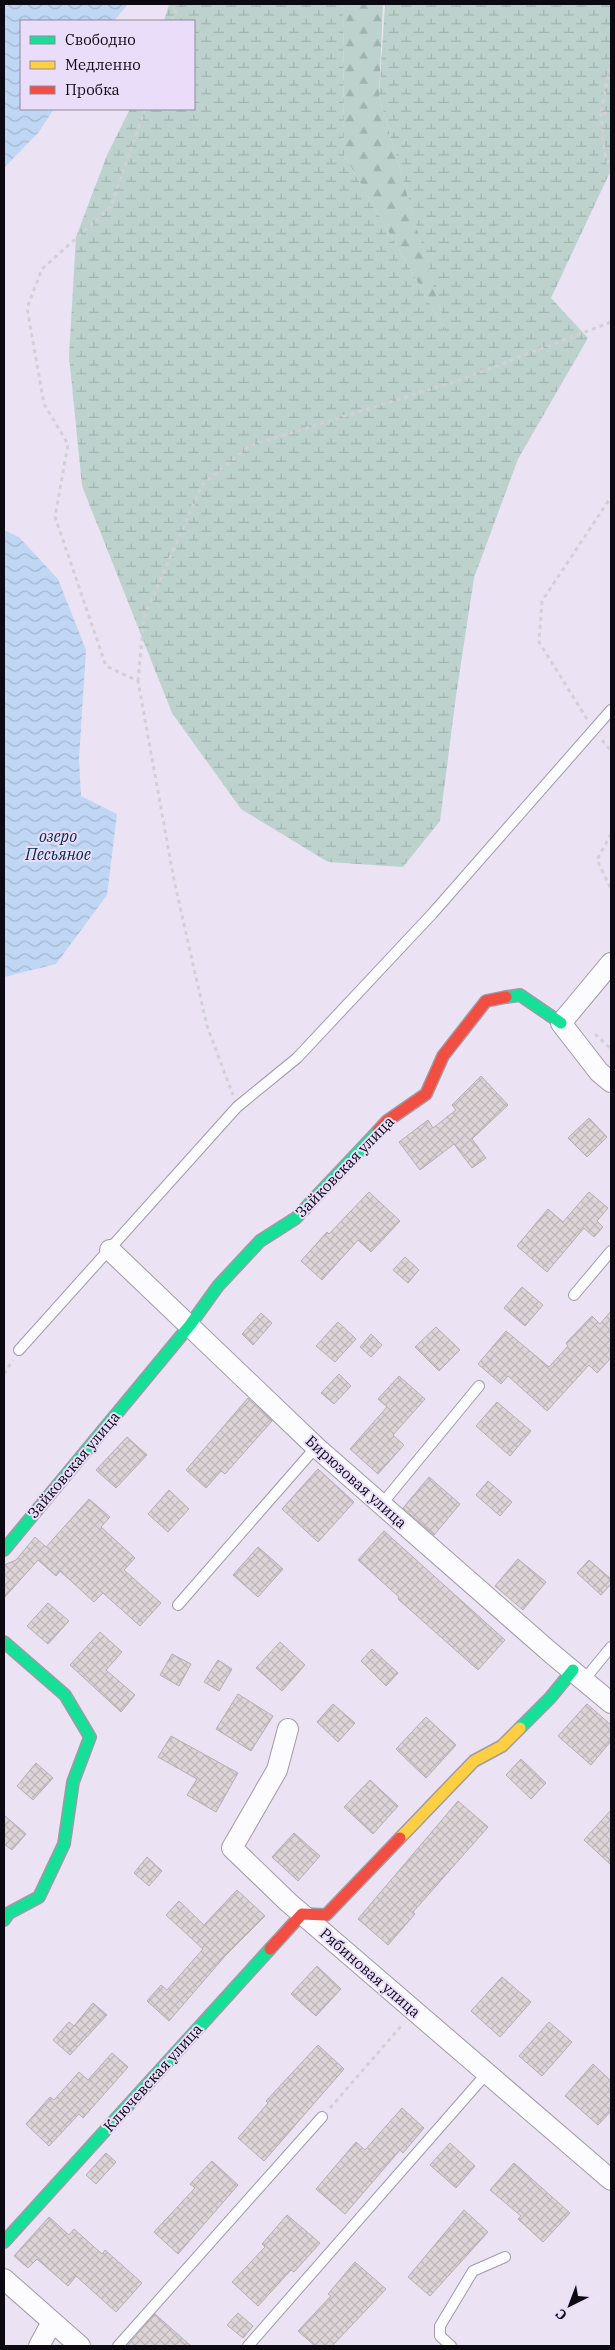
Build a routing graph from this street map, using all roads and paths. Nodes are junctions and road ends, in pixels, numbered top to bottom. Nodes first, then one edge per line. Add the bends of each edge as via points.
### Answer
1 (178, 4) edge
2 (172, 20) edge
3 (611, 60) edge
4 (145, 110) edge
5 (601, 113) junction
6 (611, 114) edge
7 (611, 172) edge
8 (611, 322) edge
9 (611, 497) edge
10 (138, 681) junction
11 (611, 710) edge
12 (594, 730) junction
13 (611, 751) edge
14 (611, 834) edge
15 (611, 889) edge
16 (611, 963) edge
17 (562, 1022) junction
18 (611, 1082) edge
19 (237, 1107) junction
20 (110, 1250) junction
21 (611, 1251) edge
22 (574, 1295) dead end
23 (190, 1325) junction
24 (19, 1350) dead end
25 (479, 1386) dead end
26 (316, 1447) junction
27 (381, 1504) junction
28 (4, 1550) edge
29 (178, 1605) dead end
30 (4, 1642) edge
31 (611, 1647) edge
32 (578, 1675) junction
33 (611, 1703) edge
34 (288, 1730) dead end
35 (302, 1914) junction
36 (4, 1920) edge
37 (415, 2011) junction
38 (487, 2073) junction
39 (322, 2117) joint
40 (611, 2180) edge
41 (4, 2242) edge
42 (505, 2257) dead end
43 (4, 2279) edge
44 (52, 2322) junction
45 (39, 2346) edge
46 (80, 2346) edge
47 (118, 2346) edge
48 (248, 2346) edge
49 (452, 2346) edge

1 - 2 path
3 - 5 path
4 - 10 path via 111,207 42,269 27,308 44,404 68,444 55,516 106,666
5 - 6 path
5 - 7 path via 604,151
8 - 10 path via 457,381 249,446 202,485 144,617
9 - 12 path via 542,601 539,642
10 - 19 path via 174,880 206,1026
11 - 12 lane
12 - 13 path
12 - 19 lane via 432,914 297,1058
14 - 15 path via 597,860
16 - 17 street
17 - 18 street via 599,1072
17 - 23 street, Зайковская улица via 520,995 486,1001 444,1056 426,1094 387,1121 296,1218 260,1241 218,1286
19 - 20 lane
20 - 23 street, Бирюзовая улица
20 - 24 lane
21 - 22 lane
23 - 26 street, Бирюзовая улица
23 - 28 street, Зайковская улица
25 - 27 lane
26 - 27 street, Бирюзовая улица
26 - 29 lane
27 - 32 street, Бирюзовая улица
30 - 36 street via 65,1695 90,1738 73,1782 64,1844 39,1897 9,1913
31 - 32 lane
32 - 33 street, Бирюзовая улица
32 - 35 street via 502,1746 474,1761 326,1915
34 - 35 street, Рябиновая улица via 276,1770 232,1848
35 - 37 street, Рябиновая улица
35 - 41 street, Ключевская улица
37 - 38 street, Рябиновая улица
37 - 39 path
38 - 40 street, Рябиновая улица
38 - 48 lane
39 - 47 lane
42 - 49 lane via 474,2271 440,2326 440,2336
43 - 44 street
44 - 45 street
44 - 46 street

